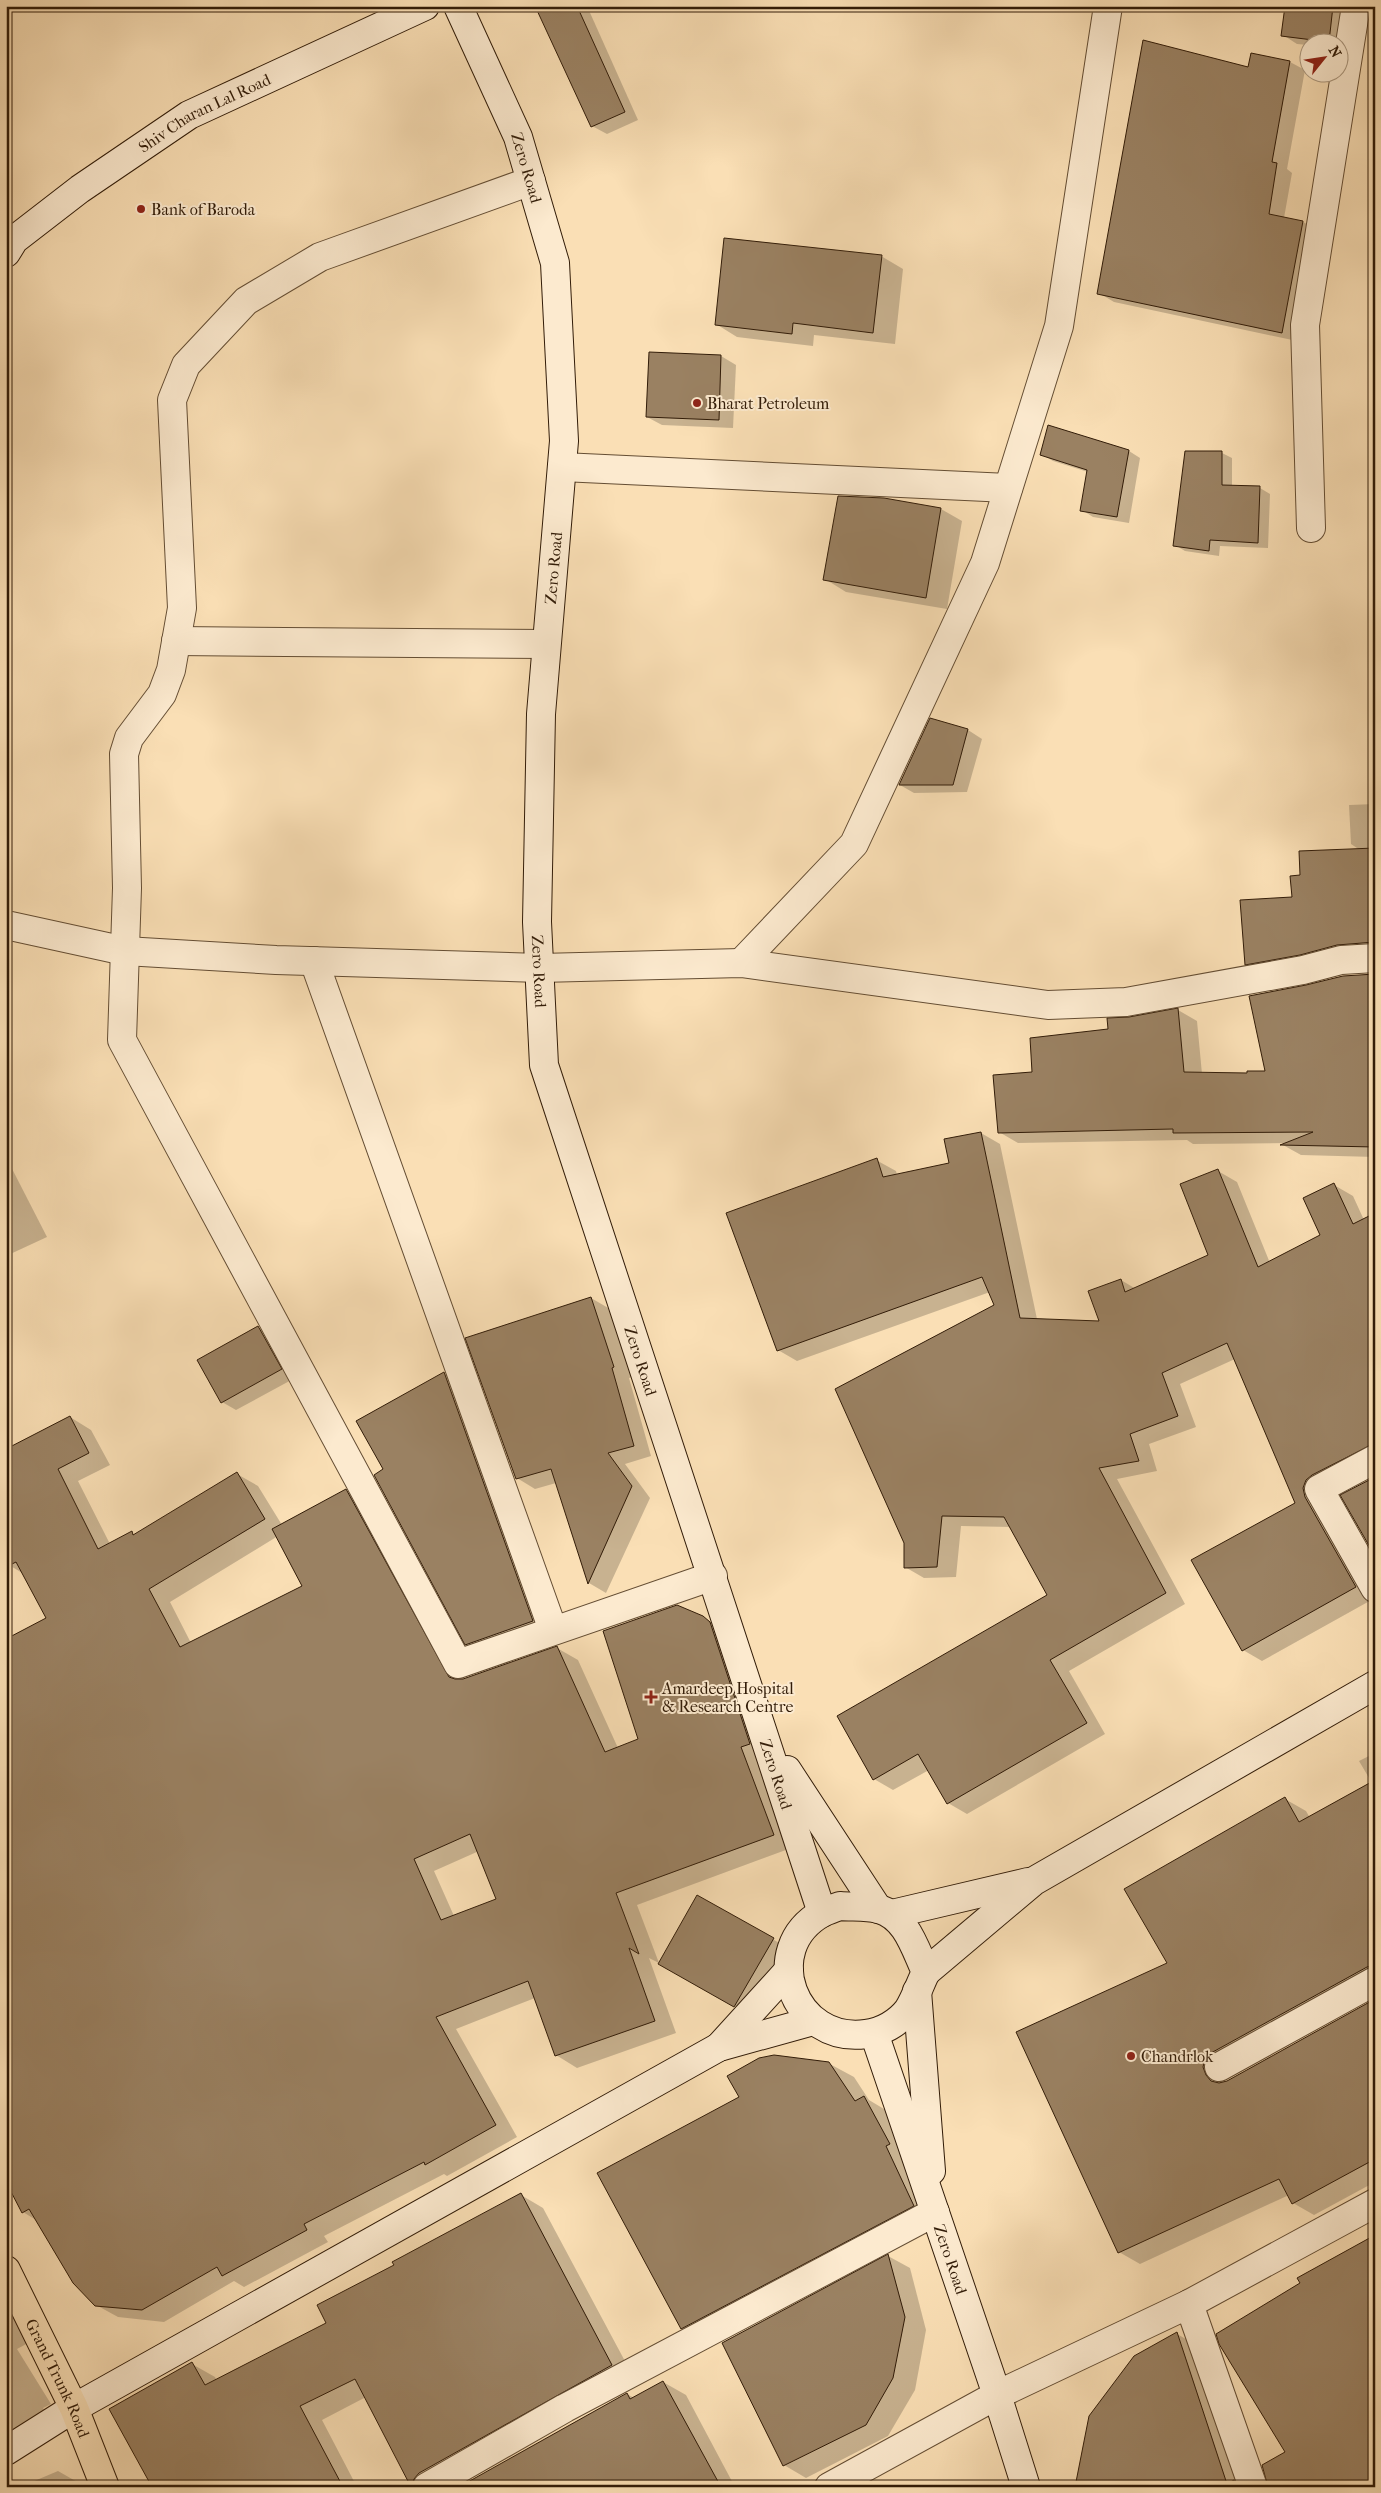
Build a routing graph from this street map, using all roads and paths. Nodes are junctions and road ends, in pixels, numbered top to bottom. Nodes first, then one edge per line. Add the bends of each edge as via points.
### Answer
1 (425, 6) edge
2 (458, 6) edge
3 (1108, 6) edge
4 (1361, 23) edge
5 (531, 181) junction
6 (9, 245) edge
7 (562, 467) junction
8 (1008, 488) junction
9 (1310, 528) dead end
10 (176, 641) junction
11 (546, 644) junction
12 (6, 925) edge
13 (125, 951) junction
14 (1375, 958) edge
15 (314, 961) junction
16 (741, 963) junction
17 (540, 968) junction
18 (1375, 1459) edge
19 (713, 1576) junction
20 (1375, 1588) edge
21 (553, 1630) junction
22 (1375, 1685) edge
23 (767, 1740) junction
24 (1034, 1881) junction
25 (885, 1912) junction
26 (822, 1913) junction
27 (789, 1970) junction
28 (1375, 1981) edge
29 (921, 1982) junction
30 (813, 2021) junction
31 (874, 2033) junction
32 (719, 2047) junction
33 (1219, 2067) dead end
34 (1375, 2203) edge
35 (935, 2212) junction
36 (6, 2270) edge
37 (1189, 2304) junction
38 (997, 2395) junction
39 (74, 2408) junction
40 (6, 2451) edge
41 (105, 2487) edge
42 (427, 2487) edge
43 (829, 2487) edge
44 (1026, 2487) edge
45 (1254, 2487) edge

1 - 6 street, Shiv Charan Lal Road via 189,115 80,189
2 - 5 street, Zero Road via 518,137
3 - 8 street via 1059,326
4 - 9 street via 1305,326
5 - 7 street, Zero Road via 556,263 564,440
5 - 10 street via 320,257 246,301 186,365 172,400 182,608
7 - 8 street
7 - 11 street, Zero Road
8 - 16 street via 985,563 854,844
10 - 11 street
10 - 13 street via 171,670 162,694 129,738 124,754 128,888
11 - 17 street, Zero Road via 540,714 537,922
12 - 13 street
13 - 15 street
13 - 21 street via 122,1040 458,1664
14 - 16 street via 1341,960 1303,970 1126,1002 1048,1005
15 - 17 street
15 - 21 street
16 - 17 street
17 - 19 street, Zero Road via 544,1065
18 - 20 street via 1319,1489
19 - 21 street
19 - 23 street, Zero Road
22 - 24 street
23 - 25 street
23 - 26 street, Zero Road
24 - 25 street
24 - 29 street
25 - 26 street via 840,1906
25 - 29 street via 914,1942
26 - 27 street via 798,1937 791,1953
27 - 30 street via 795,1998
27 - 32 street
28 - 33 street
29 - 31 street via 908,2010 893,2024
29 - 35 street
30 - 31 street via 831,2032 852,2036
30 - 32 street
31 - 35 street, Zero Road
32 - 39 street
34 - 37 street
35 - 38 street, Zero Road
35 - 42 street via 564,2408
36 - 39 main road, Grand Trunk Road
37 - 38 street
37 - 45 street
38 - 43 street
38 - 44 street, Zero Road
39 - 40 street
39 - 41 main road, Grand Trunk Road

